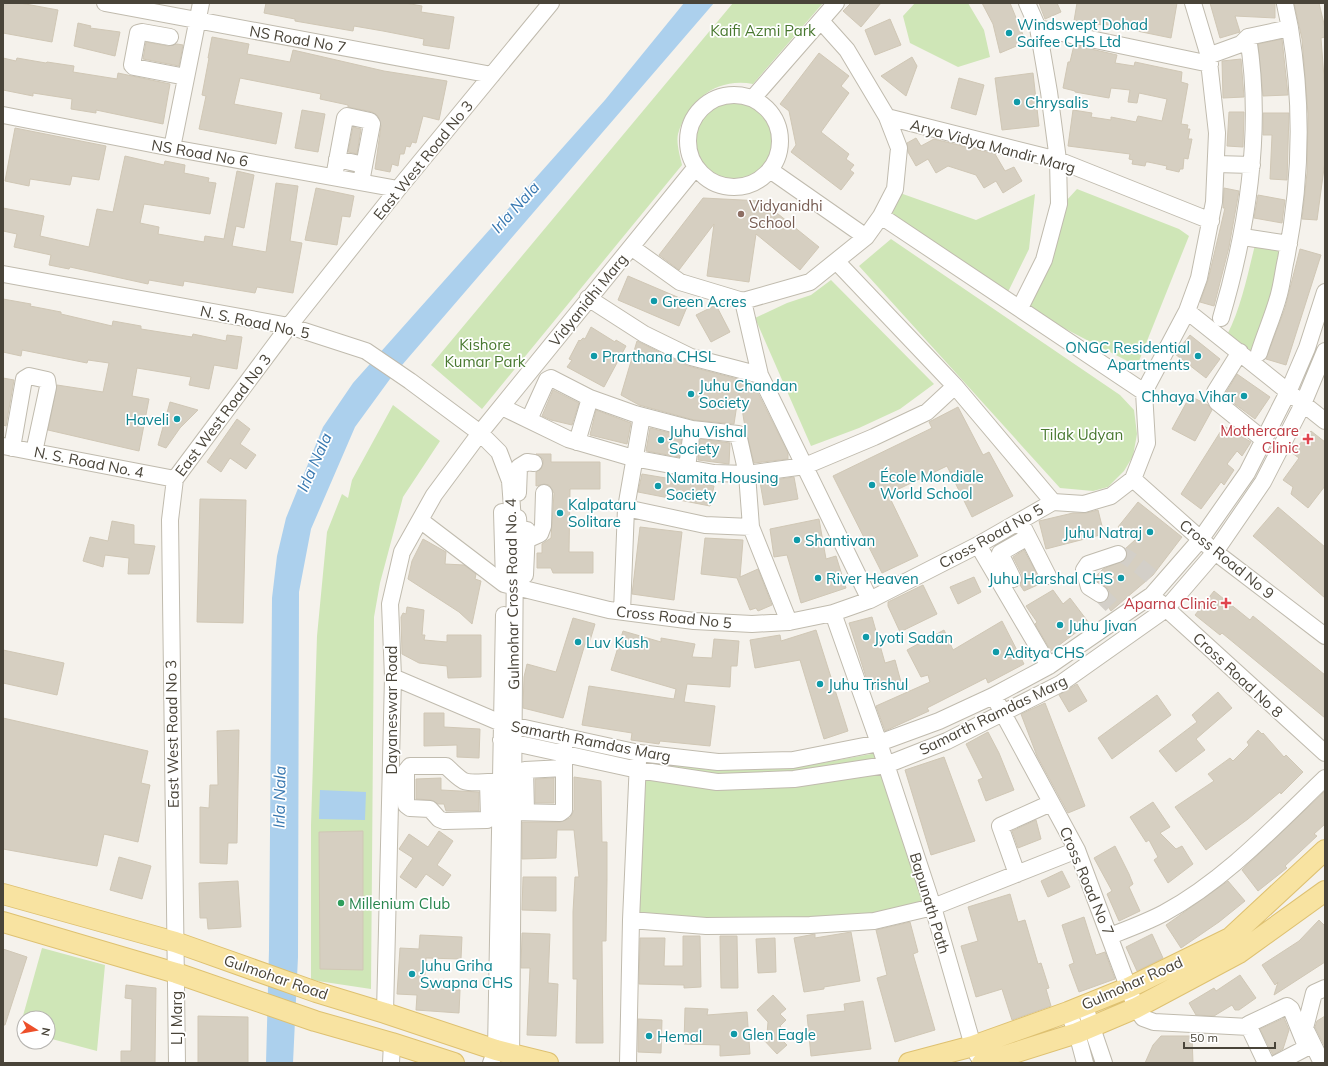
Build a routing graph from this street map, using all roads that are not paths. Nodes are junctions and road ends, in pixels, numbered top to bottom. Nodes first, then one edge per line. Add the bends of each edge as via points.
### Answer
1 (104, 3) edge
2 (201, 3) edge
3 (551, 3) edge
4 (836, 3) edge
5 (1027, 3) edge
6 (1193, 3) edge
7 (1285, 4) dead end
8 (167, 15) junction
9 (198, 21) junction
10 (821, 21) junction
11 (1038, 28) junction
12 (1290, 28) junction
13 (1248, 36) junction
14 (1209, 60) junction
15 (492, 75) junction
16 (186, 77) junction
17 (753, 98) junction
18 (3, 114) edge
19 (887, 117) junction
20 (172, 148) junction
21 (337, 159) junction
22 (1058, 160) junction
23 (364, 164) junction
24 (1216, 164) junction
25 (1252, 165) junction
26 (696, 167) junction
27 (770, 170) junction
28 (334, 177) junction
29 (361, 182) junction
30 (398, 189) junction
31 (881, 216) junction
32 (1211, 221) junction
33 (866, 237) junction
34 (1243, 237) junction
35 (1289, 244) junction
36 (632, 247) junction
37 (837, 262) junction
38 (3, 274) edge
39 (1325, 292) edge
40 (588, 298) junction
41 (743, 300) junction
42 (1020, 308) junction
43 (1187, 311) junction
44 (1221, 318) dead end
45 (289, 326) junction
46 (1325, 351) edge
47 (1247, 359) junction
48 (760, 375) junction
49 (1276, 385) junction
50 (954, 386) junction
51 (1144, 392) junction
52 (592, 399) junction
53 (1304, 404) junction
54 (502, 407) junction
55 (532, 413) dead end
56 (642, 416) junction
57 (1325, 421) edge
58 (692, 429) junction
59 (480, 433) junction
60 (1260, 442) junction
61 (583, 446) junction
62 (8, 447) edge
63 (34, 452) junction
64 (634, 458) junction
65 (1273, 462) junction
66 (805, 466) junction
67 (517, 467) junction
68 (687, 468) junction
69 (747, 474) junction
70 (175, 479) junction
71 (1133, 479) junction
72 (1233, 493) junction
73 (544, 494) dead end
74 (1053, 502) junction
75 (1249, 503) junction
76 (626, 508) junction
77 (420, 520) junction
78 (1020, 522) junction
79 (751, 527) junction
80 (527, 534) junction
81 (1028, 537) junction
82 (1200, 540) junction
83 (978, 545) junction
84 (1215, 552) junction
85 (1118, 554) dead end
86 (1048, 576) dead end
87 (1012, 580) dead end
88 (515, 587) junction
89 (1152, 587) junction
90 (1102, 593) tunnel mouth
91 (870, 600) junction
92 (1126, 608) junction
93 (1166, 609) junction
94 (622, 612) junction
95 (833, 613) junction
96 (789, 622) junction
97 (1140, 628) junction
98 (1325, 636) edge
99 (1049, 666) junction
100 (393, 677) junction
101 (993, 696) junction
102 (1003, 714) junction
103 (507, 724) junction
104 (564, 737) junction
105 (507, 741) junction
106 (879, 743) junction
107 (639, 753) junction
108 (1325, 753) edge
109 (564, 761) junction
110 (886, 765) junction
111 (638, 770) junction
112 (1325, 778) edge
113 (494, 782) junction
114 (1051, 803) junction
115 (519, 812) junction
116 (1077, 850) junction
117 (1325, 850) edge
118 (1017, 874) junction
119 (1325, 891) edge
120 (3, 894) edge
121 (933, 907) junction
122 (631, 920) junction
123 (3, 922) edge
124 (1110, 936) junction
125 (174, 942) junction
126 (176, 973) junction
127 (1130, 987) junction
128 (1325, 988) edge
129 (1076, 1008) junction
130 (1136, 1008) junction
131 (385, 1013) junction
132 (1249, 1027) junction
133 (1084, 1030) junction
134 (392, 1043) junction
135 (977, 1054) edge
136 (502, 1057) edge
137 (1322, 1059) edge
138 (177, 1063) edge
139 (391, 1063) edge
140 (454, 1063) edge
141 (548, 1063) edge
142 (628, 1063) edge
143 (909, 1063) edge
144 (1085, 1063) edge
145 (1104, 1063) edge
146 (1266, 1063) edge
147 (1277, 1063) edge

1 - 8 street, NS Road No 7
2 - 9 street
3 - 15 street, East West Road No 3
4 - 10 street
5 - 11 street
6 - 14 street
7 - 12 street
8 - 9 street, NS Road No 7
8 - 16 street via 166,37 138,33 132,65
9 - 15 street, NS Road No 7
9 - 16 street
10 - 17 street
10 - 19 street via 847,50
11 - 14 street
11 - 22 street
12 - 13 street
12 - 35 street via 1299,107 1299,152
13 - 14 street via 1241,44
13 - 25 street via 1253,86
14 - 24 street via 1217,133
15 - 30 street, East West Road No 3
16 - 20 street
17 - 26 street via 738,94 723,95 698,111 690,124 688,139 689,154
17 - 27 street via 767,108 778,127 778,155
18 - 20 street, NS Road No 6
19 - 22 street, Arya Vidya Mandir Marg
19 - 31 street via 899,148 895,189
20 - 28 street, NS Road No 6
21 - 23 street
21 - 23 street via 347,116 372,122
21 - 28 street
22 - 32 street, Arya Vidya Mandir Marg
22 - 42 street via 1059,204 1044,260
23 - 29 street
24 - 25 street
24 - 32 street
25 - 34 street
26 - 27 street via 705,178 718,185 732,188 760,180
26 - 36 street, Vidyanidhi Marg
27 - 33 street
28 - 29 street, NS Road No 6
29 - 30 street, NS Road No 6
30 - 45 street, East West Road No 3
31 - 33 street
31 - 42 street
32 - 43 street via 1199,278
33 - 37 street
34 - 35 street
34 - 44 street
35 - 47 street via 1278,297
36 - 40 street, Vidyanidhi Marg
36 - 41 street via 680,282
37 - 41 street via 810,282
37 - 50 street
38 - 45 street, N. S. Road No. 5
39 - 49 street, Samarth Ramdas Marg via 1307,348
40 - 48 street via 644,334 691,357
40 - 54 street, Vidyanidhi Marg
41 - 48 street
42 - 51 street
43 - 47 street
43 - 51 street
45 - 59 street, N. S. Road No. 5 via 366,351
45 - 70 street, East West Road No 3
46 - 53 street, Samarth Ramdas Marg
47 - 49 street
47 - 60 street via 1216,392 1214,398
48 - 66 street
49 - 53 street
49 - 60 street, Samarth Ramdas Marg via 1272,417
50 - 66 street via 927,412
50 - 74 street
51 - 71 street via 1147,443
52 - 55 street via 554,379 549,379
52 - 56 street
52 - 61 street
53 - 57 street
53 - 65 street, Samarth Ramdas Marg
54 - 59 street, Vidyanidhi Marg
54 - 61 street
56 - 58 street
56 - 64 street
58 - 68 street
58 - 69 street via 738,434
59 - 67 street, Gulmohar Cross Road No. 4
59 - 77 street, Dayaneswar Road via 434,495
59 - 88 street, Gulmohar Cross Road No. 4 via 492,458 500,491
60 - 65 street
60 - 72 street, Samarth Ramdas Marg via 1247,472
61 - 64 street
62 - 63 street, N. S. Road No. 4
62 - 63 street via 24,379 29,376 45,378 48,387
63 - 70 street, N. S. Road No. 4
64 - 68 street
64 - 76 street
65 - 75 street, Samarth Ramdas Marg
66 - 69 street
66 - 91 street
67 - 80 street via 518,530
67 - 88 street, Gulmohar Cross Road No. 4 via 512,495
68 - 69 street via 714,474
69 - 79 street
70 - 125 street, East West Road No 3 via 170,520
71 - 74 street, Cross Road No 5 via 1111,496 1084,504
71 - 82 street, Cross Road No 9
72 - 75 street
72 - 82 street, Samarth Ramdas Marg
73 - 80 street via 542,530 537,536
74 - 78 street, Cross Road No 5
75 - 84 street, Samarth Ramdas Marg
76 - 79 street via 705,525
76 - 94 street via 617,556
77 - 88 street
77 - 100 street, Dayaneswar Road via 402,552 390,604
78 - 81 street
78 - 83 street, Cross Road No 5
79 - 96 street
80 - 88 street
81 - 86 street
81 - 87 street via 1000,553
82 - 84 street, Cross Road No 9
82 - 89 street, Samarth Ramdas Marg
83 - 91 street, Cross Road No 5
83 - 99 street
84 - 93 street, Samarth Ramdas Marg
84 - 98 street, Cross Road No 9
85 - 90 street via 1088,564 1086,568 1085,575 1089,587
88 - 94 street, Cross Road No 5
88 - 103 street, Gulmohar Cross Road No. 4
89 - 92 street, Samarth Ramdas Marg
89 - 93 street, Cross Road No 8
91 - 95 street, Cross Road No 5
92 - 97 street
92 - 99 street, Samarth Ramdas Marg
93 - 97 street, Samarth Ramdas Marg
93 - 108 street, Cross Road No 8
94 - 96 street, Cross Road No 5 via 694,621 752,624
95 - 96 street, Cross Road No 5
95 - 106 street, Bapunath Path
97 - 102 street, Samarth Ramdas Marg via 1060,684
99 - 101 street, Samarth Ramdas Marg
100 - 103 street, Samarth Ramdas Marg
100 - 131 street, Dayaneswar Road
101 - 102 street, Cross Road No 7
101 - 106 street, Samarth Ramdas Marg via 939,721
102 - 110 street, Samarth Ramdas Marg via 947,741
102 - 114 street, Cross Road No 7
103 - 104 street, Samarth Ramdas Marg
103 - 105 street, Gulmohar Cross Road No. 4
104 - 107 street, Samarth Ramdas Marg
104 - 109 street
105 - 109 street, Samarth Ramdas Marg
105 - 113 street, Gulmohar Cross Road No. 4
105 - 115 street, Gulmohar Cross Road No. 4
106 - 107 street, Samarth Ramdas Marg via 793,760 718,762
106 - 110 street, Bapunath Path
107 - 111 street
109 - 111 street, Samarth Ramdas Marg
109 - 115 street via 525,770
109 - 115 street via 565,804 562,812
110 - 111 street, Samarth Ramdas Marg via 794,779 717,782
110 - 121 street, Bapunath Path
111 - 122 street
112 - 124 street via 1260,841 1212,881 1164,913
113 - 113 street via 463,782 446,766 410,766 406,771 406,805 410,808 430,809 444,821 487,820
113 - 136 street, Gulmohar Cross Road No. 4
114 - 116 street, Cross Road No 7
114 - 118 street via 1000,826
115 - 136 street, Gulmohar Cross Road No. 4
116 - 118 street
116 - 124 street, Cross Road No 7
117 - 127 main road, Gulmohar Road via 1230,938
118 - 121 street
119 - 130 main road, Gulmohar Road via 1239,953
120 - 125 main road, Gulmohar Road
121 - 122 street via 874,921 810,925 706,926
121 - 135 street, Bapunath Path
122 - 142 street
123 - 126 main road, Gulmohar Road
124 - 127 street, Cross Road No 7
125 - 126 street, East West Road No 3
125 - 131 main road, Gulmohar Road via 316,992
126 - 134 main road, Gulmohar Road via 316,1021
126 - 138 street, LJ Marg
127 - 129 main road, Gulmohar Road
127 - 130 street, Cross Road No 7
128 - 137 street via 1314,993 1305,1023 1305,1031
129 - 133 street
129 - 135 main road, Gulmohar Road
130 - 132 street via 1143,1018 1154,1022
130 - 133 main road, Gulmohar Road
131 - 136 main road, Gulmohar Road
132 - 146 street
132 - 147 street via 1250,1024 1285,1006 1290,1007 1306,1042 1306,1048
133 - 135 main road, Gulmohar Road
133 - 144 street
133 - 145 street
134 - 139 street
134 - 140 main road, Gulmohar Road
135 - 143 main road, Gulmohar Road
136 - 141 main road, Gulmohar Road

